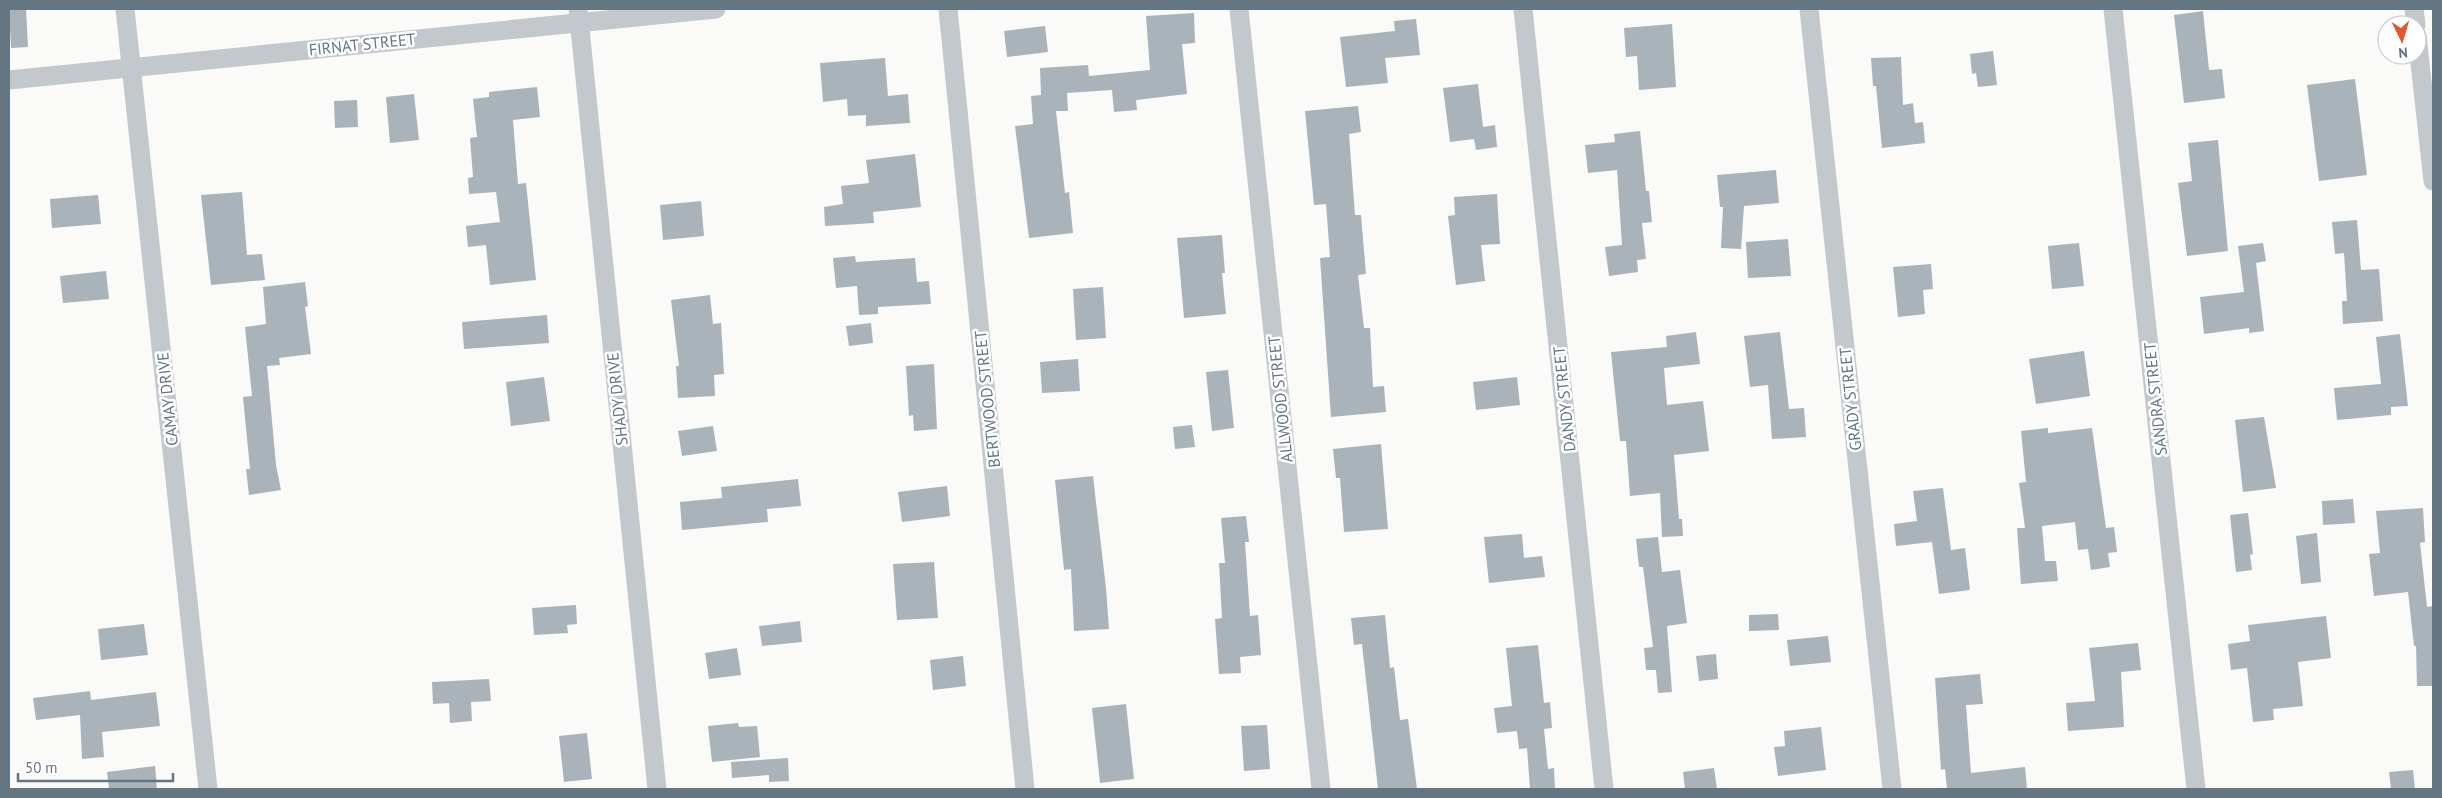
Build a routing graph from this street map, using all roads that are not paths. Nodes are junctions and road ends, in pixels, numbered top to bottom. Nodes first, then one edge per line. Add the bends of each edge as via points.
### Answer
1 (125, 9) edge
2 (716, 9) edge
3 (948, 9) edge
4 (1239, 9) edge
5 (1523, 9) edge
6 (1809, 9) edge
7 (2113, 9) edge
8 (578, 16) edge
9 (2420, 65) edge
10 (131, 67) junction
11 (9, 80) edge
12 (2433, 181) edge
13 (208, 789) edge
14 (657, 789) edge
15 (1025, 789) edge
16 (1322, 789) edge
17 (1604, 789) edge
18 (1892, 789) edge
19 (2196, 789) edge

1 - 10 street, CAMAY DRIVE
2 - 8 street, FIRNAT STREET
3 - 15 street, BERTWOOD STREET
4 - 16 street, ALLWOOD STREET
5 - 17 street, DANDY STREET
6 - 18 street, GRADY STREET
7 - 19 street, SANDRA STREET
8 - 10 street, FIRNAT STREET
8 - 14 street, SHADY DRIVE
9 - 12 street
10 - 11 street, FIRNAT STREET
10 - 13 street, CAMAY DRIVE

